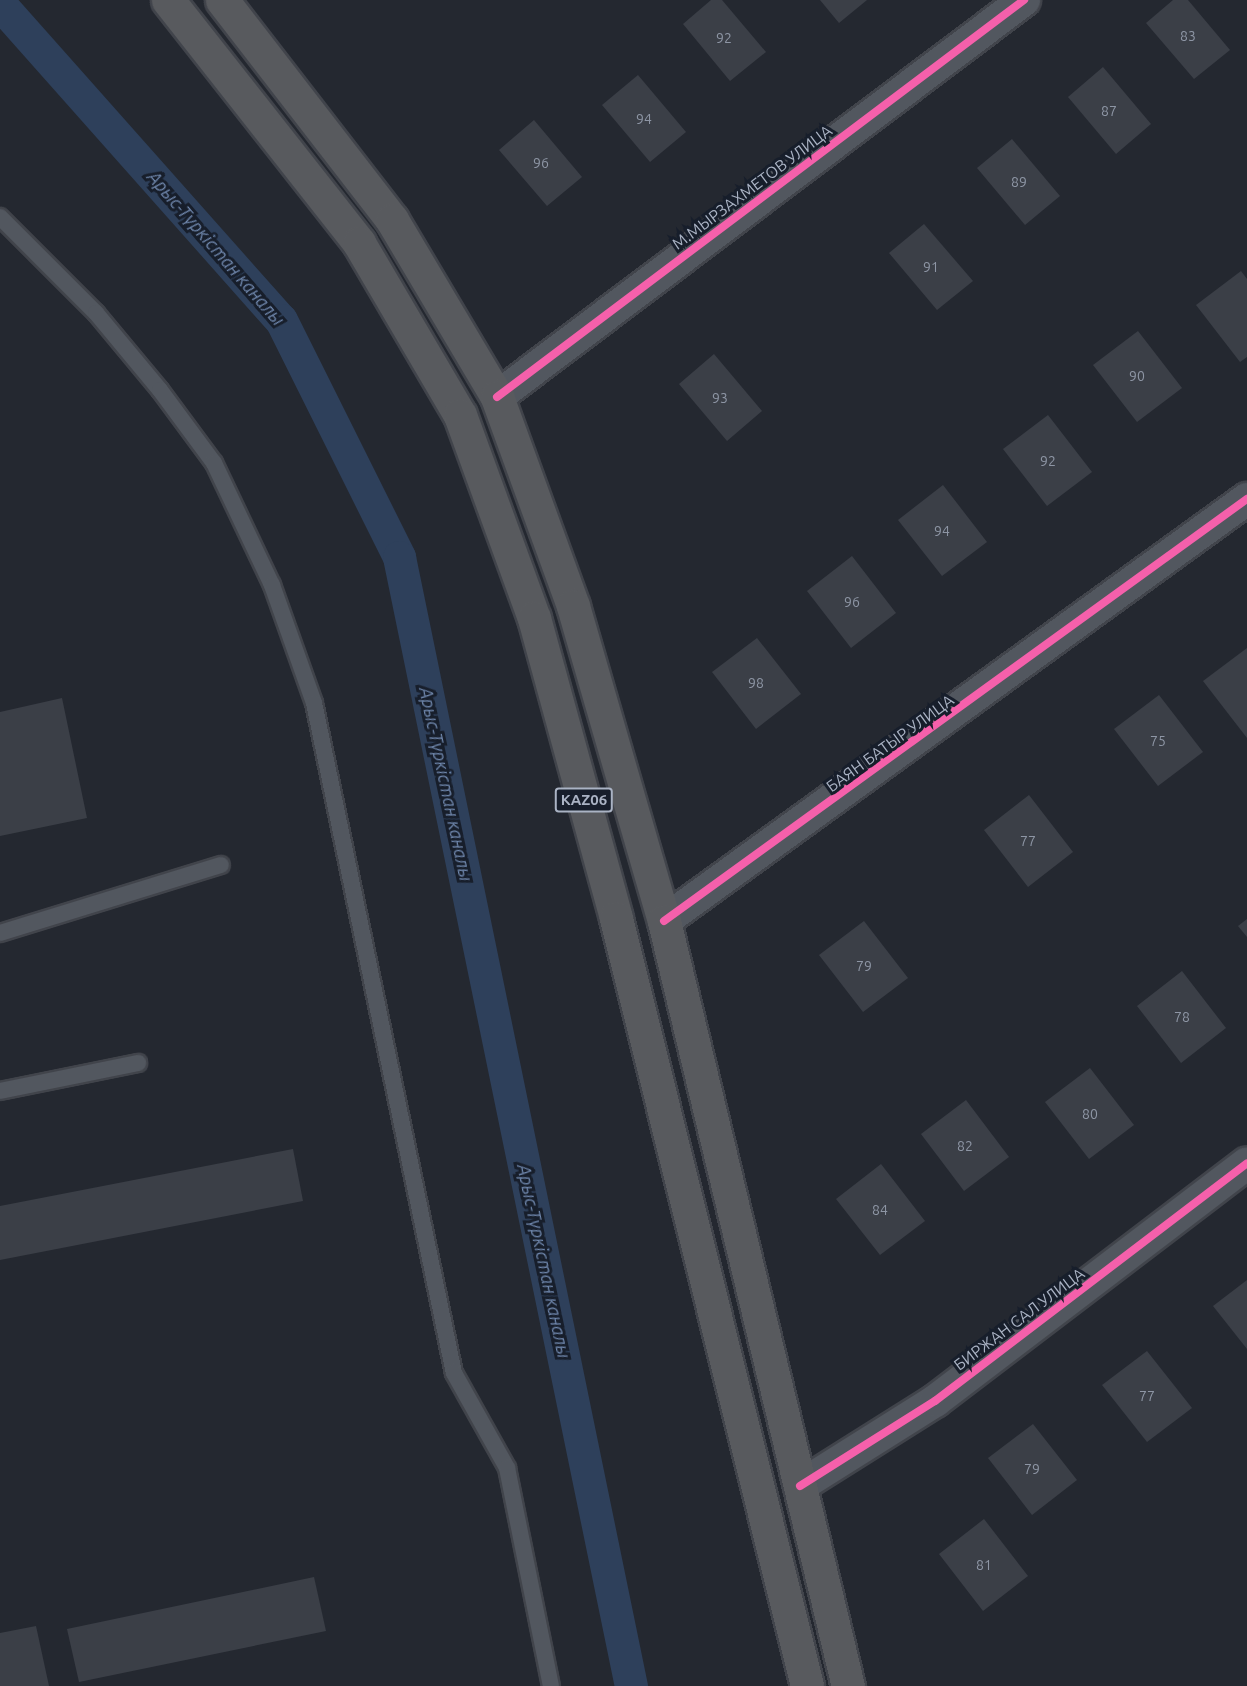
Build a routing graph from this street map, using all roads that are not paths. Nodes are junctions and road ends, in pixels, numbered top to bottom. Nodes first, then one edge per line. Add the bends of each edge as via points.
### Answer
1 (168, 0) edge
2 (224, 0) edge
3 (1024, 0) edge
4 (0, 217) edge
5 (497, 397) junction
6 (1247, 499) edge
7 (221, 865) dead end
8 (664, 921) junction
9 (0, 933) edge
10 (138, 1064) dead end
11 (0, 1091) edge
12 (1247, 1163) edge
13 (801, 1486) junction
14 (551, 1686) edge
15 (807, 1686) edge
16 (848, 1686) edge

1 - 15 highway, KАZ06 via 359,243 460,415 534,618 616,918
2 - 5 highway, KАZ06 via 392,220
3 - 5 street, М.МЫРЗАХМЕТОВ УЛИЦА
4 - 14 lane via 96,313 160,390 214,463 273,585 314,703 454,1373 507,1468
5 - 8 highway, KАZ06 via 573,606
6 - 8 street, БАЯН БАТЫР УЛИЦА
7 - 9 lane
8 - 13 highway, KАZ06
10 - 11 lane
12 - 13 street, БИРЖАН САЛ УЛИЦА via 934,1401
13 - 16 highway, KАZ06

